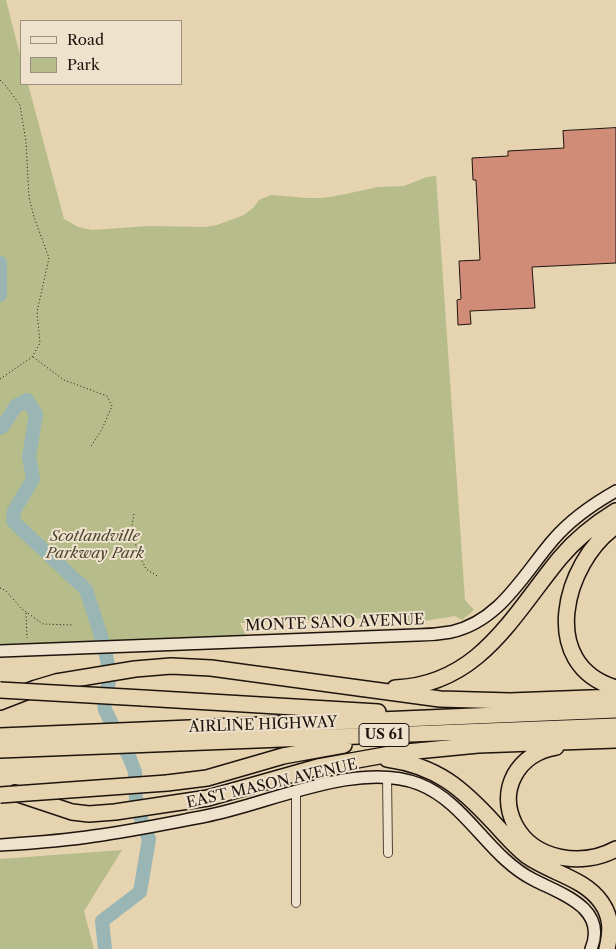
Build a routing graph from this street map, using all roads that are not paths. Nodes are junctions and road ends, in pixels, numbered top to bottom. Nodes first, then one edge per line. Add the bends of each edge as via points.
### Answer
1 (616, 491) edge
2 (616, 511) edge
3 (616, 526) edge
4 (0, 651) edge
5 (616, 688) edge
6 (0, 690) edge
7 (379, 691) junction
8 (616, 697) edge
9 (0, 702) edge
10 (616, 710) edge
11 (399, 720) junction
12 (616, 726) edge
13 (434, 733) junction
14 (0, 736) edge
15 (616, 740) edge
16 (563, 742) junction
17 (0, 750) edge
18 (368, 757) junction
19 (387, 776) junction
20 (0, 788) edge
21 (296, 792) junction
22 (0, 795) edge
23 (0, 845) edge
24 (616, 849) edge
25 (388, 853) dead end
26 (296, 903) dead end
27 (592, 949) edge
28 (607, 949) edge

1 - 4 street, MONTE SANO AVENUE via 565,528 499,606 485,618 457,630 422,635
2 - 7 highway via 588,530 567,551 506,629 475,659 431,682
3 - 5 highway via 597,543 579,569 570,595 566,625 569,643 579,665 599,682
6 - 11 highway, bridge via 390,713
7 - 8 highway via 475,701
7 - 9 highway via 211,668 171,666 76,679 36,688
10 - 11 highway, AIRLINE HIGHWAY / US 61
11 - 14 highway, AIRLINE HIGHWAY / US 61
12 - 13 highway, AIRLINE HIGHWAY / US 61
13 - 17 highway, AIRLINE HIGHWAY / US 61
13 - 22 highway, bridge via 302,752 217,776 167,783
15 - 16 highway
16 - 18 highway via 448,747
16 - 24 highway via 527,759 514,775 509,801 516,825 524,837 551,855 592,858
18 - 20 highway via 227,794 115,812 89,814 66,810
18 - 28 highway via 420,765 444,777 466,794 523,853 591,891 603,905 609,919
19 - 21 street, EAST MASON AVENUE via 350,779
19 - 25 street
19 - 27 street, EAST MASON AVENUE via 418,784 442,797 518,871 582,906 595,929
21 - 23 street, EAST MASON AVENUE via 176,822 85,838
21 - 26 street

